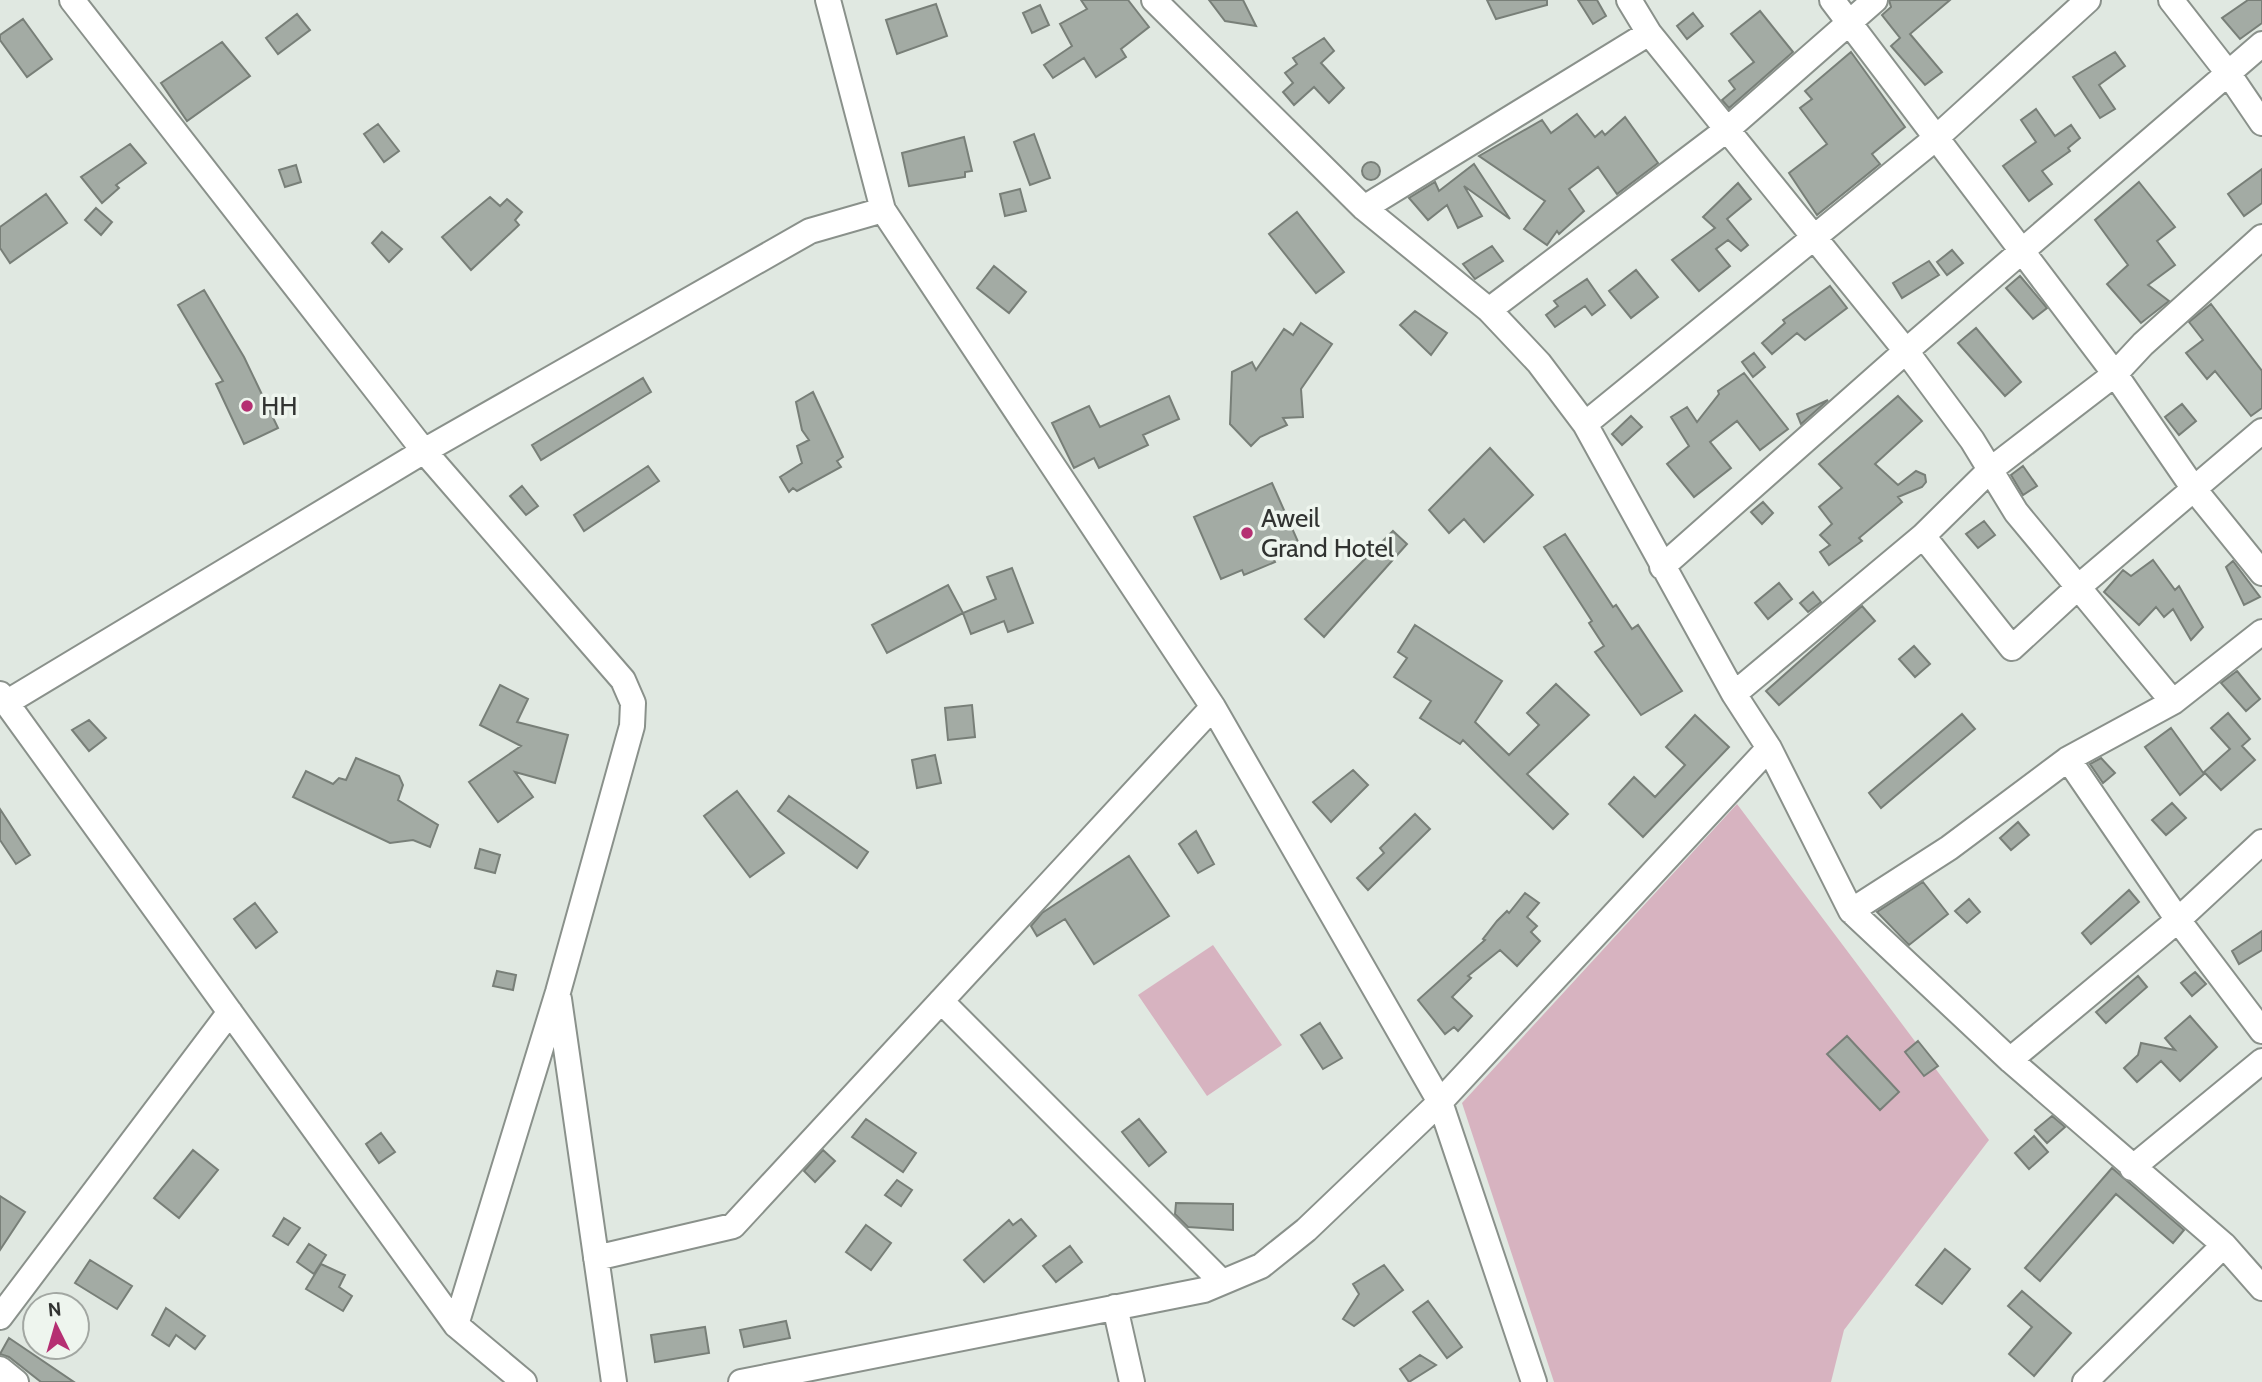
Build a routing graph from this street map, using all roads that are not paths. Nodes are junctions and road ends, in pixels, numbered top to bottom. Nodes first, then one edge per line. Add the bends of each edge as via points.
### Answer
1 (72, 0) edge
2 (828, 0) edge
3 (1154, 0) edge
4 (1832, 0) edge
5 (1875, 0) edge
6 (2088, 0) edge
7 (2171, 0) edge
8 (1632, 1) edge
9 (1850, 23) junction
10 (1649, 33) junction
11 (2262, 44) edge
12 (2228, 73) junction
13 (2262, 123) edge
14 (1729, 128) junction
15 (1936, 138) junction
16 (1364, 208) junction
17 (883, 210) junction
18 (1812, 237) junction
19 (2262, 237) edge
20 (2022, 252) junction
21 (1489, 310) junction
22 (1906, 351) junction
23 (2115, 374) junction
24 (1585, 424) junction
25 (2262, 431) edge
26 (424, 451) junction
27 (1990, 470) junction
28 (2194, 489) junction
29 (1923, 536) junction
30 (1662, 568) junction
31 (2262, 573) edge
32 (2076, 589) junction
33 (2262, 632) edge
34 (1734, 694) junction
35 (3, 699) edge
36 (2173, 702) junction
37 (1213, 707) junction
38 (1769, 748) junction
39 (2068, 759) junction
40 (2262, 842) edge
41 (1852, 911) junction
42 (2178, 920) junction
43 (558, 992) junction
44 (941, 1001) junction
45 (230, 1012) junction
46 (2262, 1031) edge
47 (2010, 1060) junction
48 (2262, 1061) edge
49 (1440, 1102) junction
50 (2132, 1168) junction
51 (2224, 1245) junction
52 (596, 1258) junction
53 (1222, 1282) junction
54 (2262, 1288) edge
55 (1115, 1307) junction
56 (0, 1317) edge
57 (456, 1325) junction
58 (0, 1369) edge
59 (16, 1382) edge
60 (524, 1382) edge
61 (614, 1382) edge
62 (741, 1382) edge
63 (1132, 1382) edge
64 (1534, 1382) edge
65 (2084, 1382) edge

1 - 26 street
2 - 17 street
3 - 16 street
4 - 9 street
5 - 9 street
6 - 15 street
7 - 12 street
8 - 10 street
9 - 14 street
9 - 15 street
10 - 14 street
10 - 16 street
11 - 12 street
12 - 13 street
12 - 20 street
14 - 18 street
14 - 21 street
15 - 18 street
15 - 20 street
16 - 21 street
17 - 26 street via 810,231
17 - 37 street
18 - 22 street
18 - 24 street
19 - 23 street
20 - 22 street
20 - 23 street
21 - 24 street via 1525,347
22 - 27 street
22 - 30 street
23 - 27 street
23 - 28 street
24 - 30 street
25 - 28 street
26 - 35 street
26 - 43 street via 623,680 633,704 632,726
27 - 29 street
27 - 32 street via 2016,512
28 - 31 street
28 - 32 street
29 - 32 street via 2012,648
29 - 34 street
30 - 34 street
32 - 36 street
33 - 36 street
34 - 38 street
35 - 45 street
36 - 39 street
37 - 44 street
37 - 49 street
38 - 41 street
38 - 49 street
39 - 41 street via 1949,848
39 - 42 street
40 - 42 street
41 - 47 street
42 - 46 street
42 - 47 street
43 - 52 street
43 - 57 street
44 - 52 street via 733,1226
44 - 53 street
45 - 56 street
45 - 57 street
47 - 50 street
48 - 50 street
49 - 53 street via 1306,1230 1261,1266
49 - 64 street
50 - 51 street
51 - 54 street
51 - 65 street
52 - 61 street
53 - 55 street via 1204,1290
55 - 62 street
55 - 63 street
57 - 60 street
58 - 59 street

